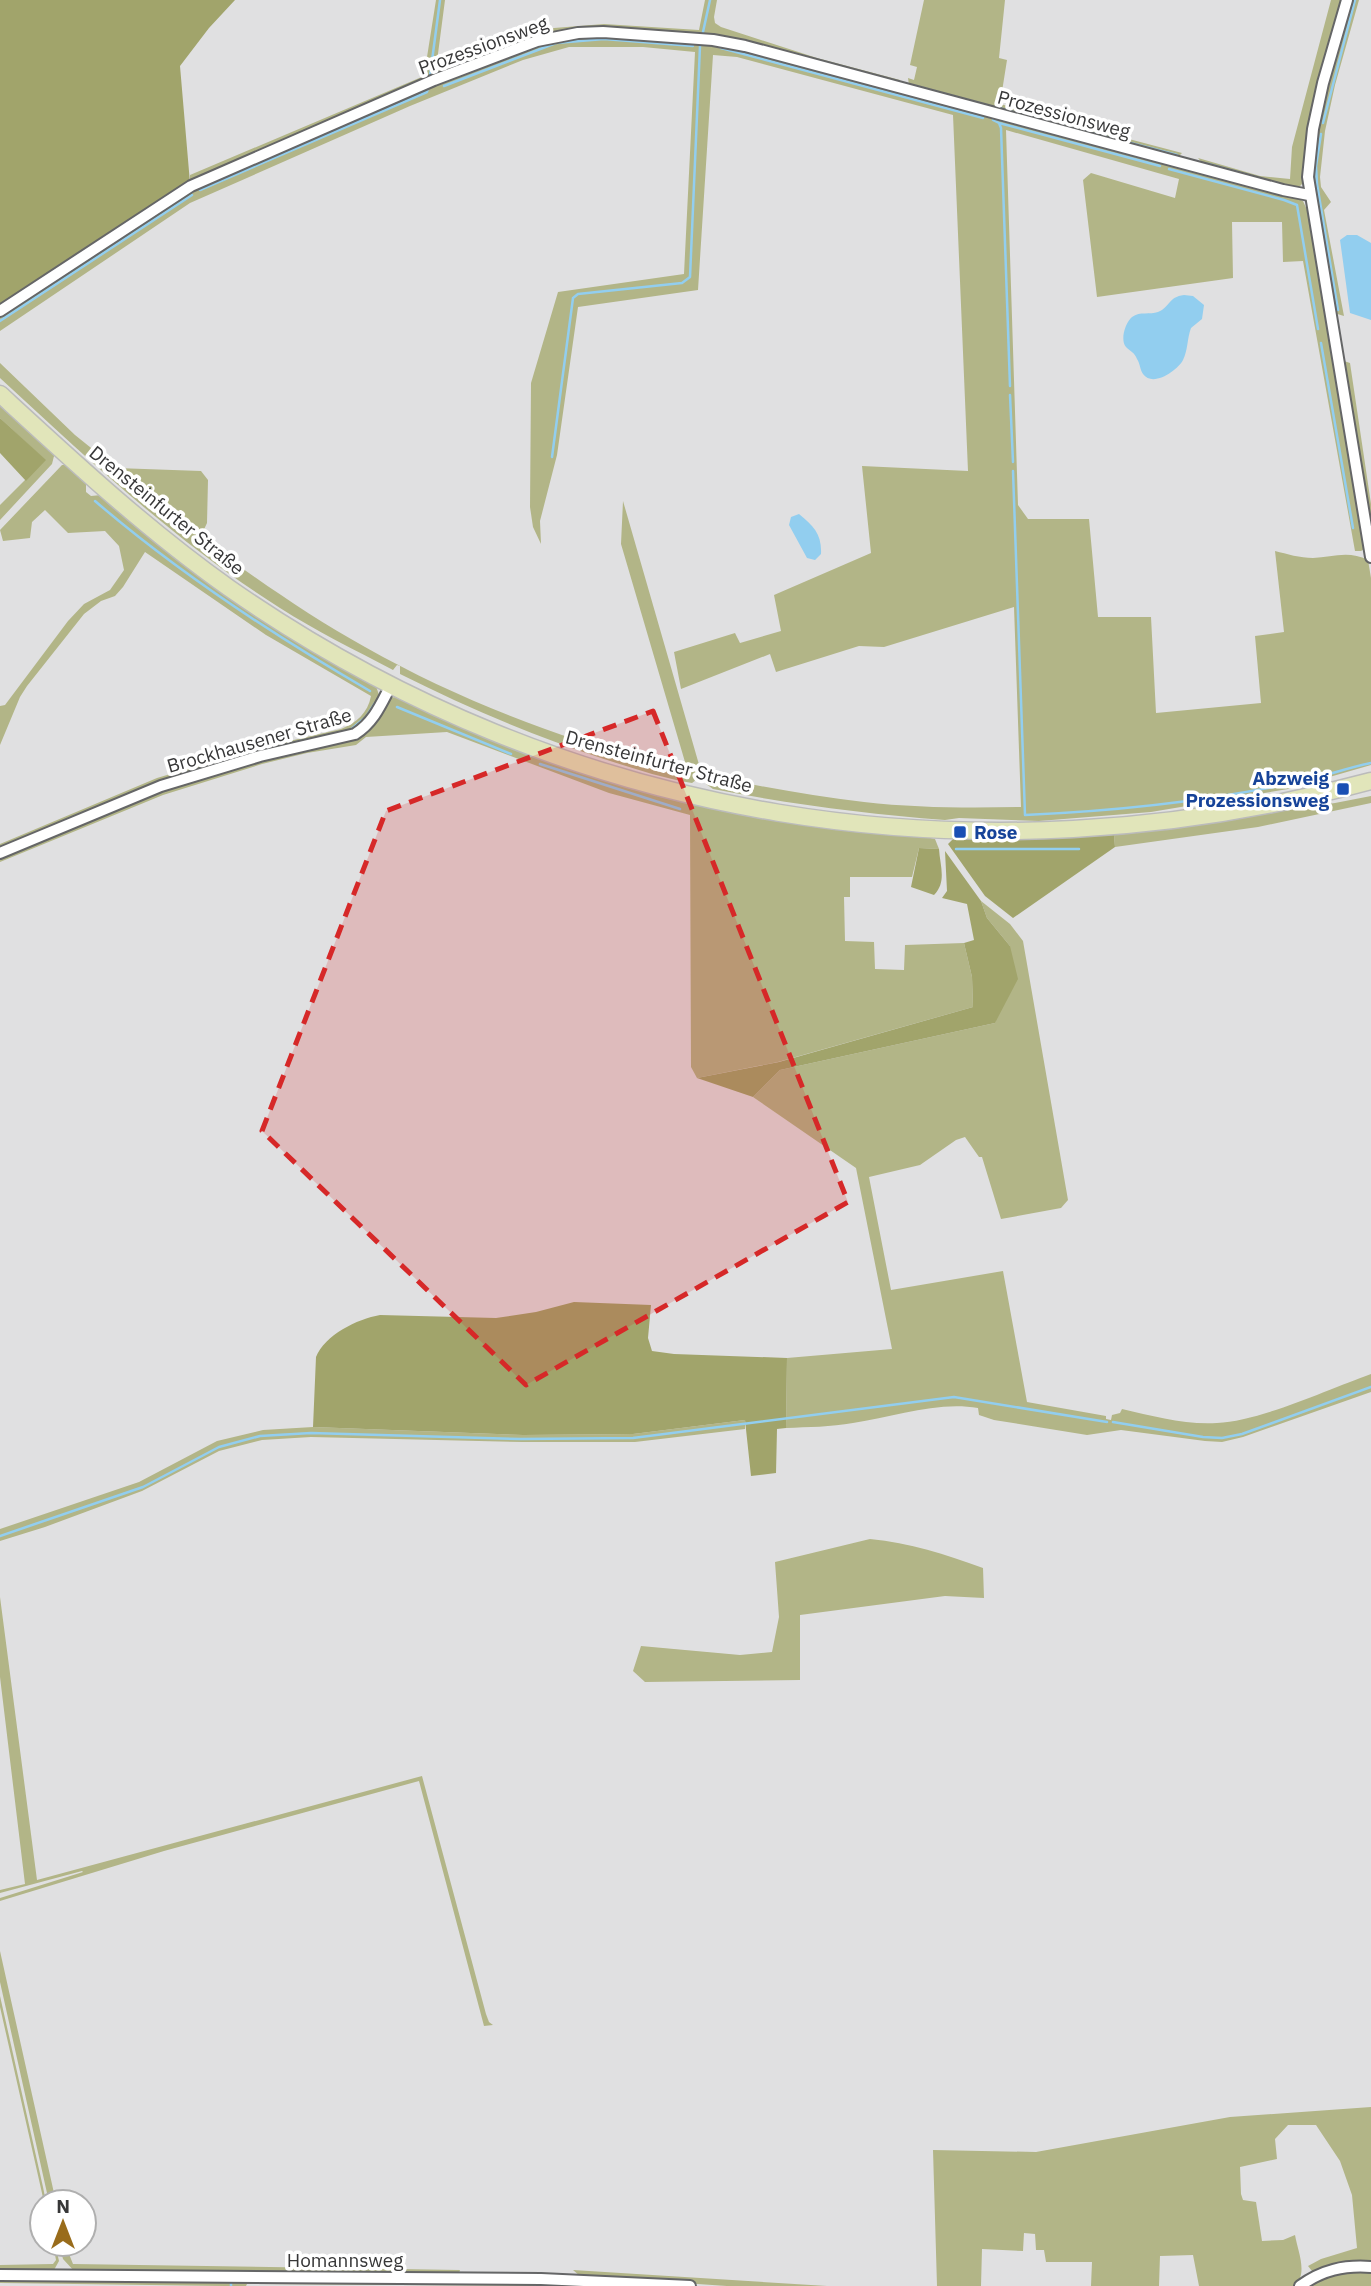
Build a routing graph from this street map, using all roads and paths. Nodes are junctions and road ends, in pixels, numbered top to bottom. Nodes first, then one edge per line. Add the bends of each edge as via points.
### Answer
1 (1347, 0) edge
2 (1309, 195) junction
3 (0, 310) edge
4 (0, 394) edge
5 (1371, 557) edge
6 (391, 685) junction
7 (1371, 781) edge
8 (0, 853) edge
9 (1371, 2267) edge
10 (0, 2275) edge
11 (690, 2286) edge
12 (1300, 2286) edge

1 - 2 street via 1312,129
2 - 3 street, Prozessionsweg via 745,46 648,34 578,33 537,41 434,80 191,186
2 - 5 street
4 - 6 main road, Drensteinfurter Straße via 187,558 316,644
6 - 7 main road, Drensteinfurter Straße via 504,736 622,777 737,806 863,825 975,832 1092,829 1252,809
6 - 8 street, Brockhausener Straße via 375,716 355,734 162,786
9 - 12 street via 1327,2270
10 - 11 street, Homannsweg via 541,2279

